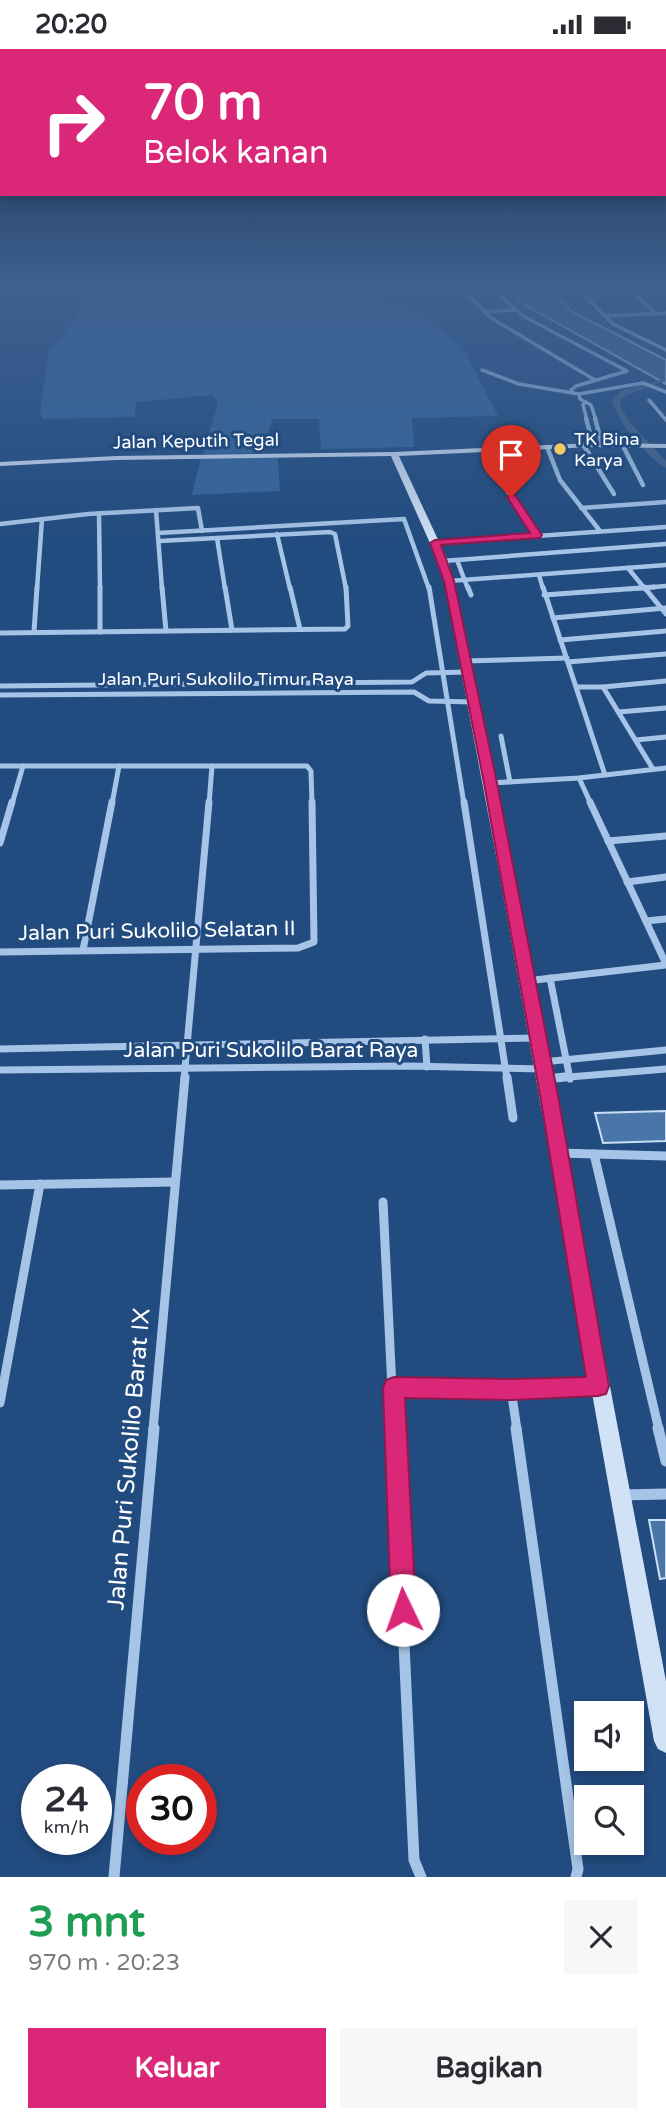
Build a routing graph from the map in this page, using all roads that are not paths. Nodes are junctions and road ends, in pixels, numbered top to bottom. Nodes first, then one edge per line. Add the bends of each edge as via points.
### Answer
1 (488, 372) edge
2 (581, 372) edge
3 (622, 372) edge
4 (595, 380) junction
5 (666, 392) edge
6 (573, 393) junction
7 (579, 394) junction
8 (649, 400) dead end
9 (585, 402) junction
10 (666, 420) edge
11 (593, 445) junction
12 (622, 446) junction
13 (666, 446) edge
14 (547, 447) junction
15 (487, 449) junction
16 (394, 454) junction
17 (0, 464) edge
18 (643, 485) dead end
19 (614, 494) dead end
20 (666, 502) edge
21 (581, 508) junction
22 (156, 510) junction
23 (99, 513) junction
24 (42, 519) junction
25 (0, 524) edge
26 (666, 527) edge
27 (202, 531) junction
28 (600, 531) junction
29 (158, 533) junction
30 (277, 534) junction
31 (537, 535) junction
32 (217, 538) junction
33 (159, 541) junction
34 (435, 543) junction
35 (666, 544) edge
36 (450, 560) junction
37 (666, 565) edge
38 (628, 568) junction
39 (539, 575) junction
40 (466, 580) junction
41 (449, 581) junction
42 (666, 586) edge
43 (644, 587) junction
44 (471, 595) dead end
45 (544, 595) junction
46 (664, 608) edge
47 (666, 614) edge
48 (553, 618) junction
49 (300, 629) junction
50 (232, 630) junction
51 (166, 631) junction
52 (666, 631) edge
53 (34, 632) junction
54 (100, 632) junction
55 (0, 633) edge
56 (560, 640) junction
57 (666, 654) edge
58 (567, 660) junction
59 (465, 668) junction
60 (445, 672) junction
61 (666, 681) edge
62 (412, 682) junction
63 (140, 685) junction
64 (0, 686) edge
65 (577, 687) junction
66 (603, 687) junction
67 (414, 692) junction
68 (137, 694) junction
69 (0, 695) edge
70 (450, 701) junction
71 (470, 702) junction
72 (666, 708) edge
73 (620, 712) junction
74 (501, 736) dead end
75 (666, 737) edge
76 (636, 740) junction
77 (23, 766) junction
78 (118, 766) junction
79 (212, 766) junction
80 (0, 767) edge
81 (666, 768) edge
82 (653, 769) junction
83 (605, 775) junction
84 (579, 778) junction
85 (510, 782) junction
86 (490, 783) junction
87 (666, 836) edge
88 (608, 841) junction
89 (0, 843) edge
90 (666, 877) edge
91 (627, 881) junction
92 (666, 919) edge
93 (646, 921) junction
94 (83, 950) junction
95 (197, 950) junction
96 (0, 952) edge
97 (666, 965) edge
98 (550, 978) junction
99 (526, 981) junction
100 (505, 1038) junction
101 (531, 1038) junction
102 (425, 1039) junction
103 (189, 1045) junction
104 (0, 1049) edge
105 (666, 1050) edge
106 (567, 1061) junction
107 (186, 1067) junction
108 (427, 1067) junction
109 (506, 1069) junction
110 (666, 1069) edge
111 (0, 1070) edge
112 (540, 1070) junction
113 (570, 1079) junction
114 (513, 1118) dead end
115 (558, 1153) junction
116 (594, 1154) junction
117 (666, 1156) edge
118 (174, 1182) junction
119 (40, 1184) junction
120 (0, 1185) edge
121 (383, 1202) dead end
122 (592, 1387) junction
123 (394, 1388) junction
124 (511, 1389) junction
125 (0, 1403) edge
126 (666, 1461) edge
127 (666, 1494) edge
128 (619, 1495) junction
129 (666, 1741) edge
130 (114, 1877) edge
131 (421, 1877) edge
132 (576, 1877) edge

1 - 6 street via 519,384
2 - 4 street
3 - 4 street
4 - 6 street via 576,386
5 - 7 street via 647,384
6 - 7 street
7 - 9 street
8 - 10 street
9 - 11 street
9 - 11 street via 593,410
11 - 12 main road, Jalan Keputih Tegal
11 - 14 main road, Jalan Keputih Tegal
11 - 19 street
12 - 13 main road, Jalan Keputih Tegal
12 - 18 street
14 - 15 main road, Jalan Keputih Tegal
14 - 21 street via 560,480
15 - 16 main road, Jalan Keputih Tegal
15 - 31 street via 499,478
16 - 17 main road, Jalan Keputih Tegal
16 - 34 main road
20 - 21 street
21 - 28 street
22 - 23 street
22 - 27 street via 198,508
22 - 29 street
23 - 24 street
23 - 54 street
24 - 25 street
24 - 53 street
26 - 28 street
27 - 29 street
27 - 60 street via 404,519 427,578
28 - 31 street
29 - 33 street
30 - 32 street
30 - 49 street
30 - 49 street via 335,534 345,575 348,626
31 - 34 street
32 - 33 street
32 - 50 street
33 - 51 street
34 - 36 main road
35 - 36 street
36 - 40 street
36 - 41 main road
37 - 38 street
38 - 39 street
38 - 43 street
39 - 40 street
39 - 45 street
40 - 41 street
40 - 44 street
41 - 59 main road
42 - 43 street
43 - 45 street
43 - 46 street
45 - 48 street
46 - 47 street
46 - 48 street
48 - 56 street
49 - 50 street
50 - 51 street
51 - 54 street
52 - 56 street
53 - 54 street
53 - 55 street
56 - 58 street
57 - 58 street, Jalan Puri Sukolilo Timur Raya
58 - 59 street, Jalan Puri Sukolilo Timur Raya
58 - 65 street
59 - 60 street, Jalan Puri Sukolilo Timur Raya
59 - 71 main road
60 - 62 street, Jalan Puri Sukolilo Timur Raya via 426,673
60 - 70 street
61 - 66 street
62 - 63 street, Jalan Puri Sukolilo Timur Raya
62 - 67 street
63 - 64 street, Jalan Puri Sukolilo Timur Raya
63 - 68 street
65 - 66 street
65 - 83 street
66 - 73 street
67 - 68 street, Jalan Puri Sukolilo Timur Raya
67 - 70 street, Jalan Puri Sukolilo Timur Raya via 429,701
68 - 69 street, Jalan Puri Sukolilo Timur Raya
70 - 71 street, Jalan Puri Sukolilo Timur Raya
70 - 100 street
71 - 86 main road
72 - 73 street
73 - 76 street
74 - 85 street
75 - 76 street
76 - 82 street
77 - 78 street
77 - 80 street
77 - 89 street
78 - 79 street
78 - 94 street
79 - 95 street, Jalan Puri Sukolilo Barat IX
79 - 95 street, Jalan Puri Sukolilo Selatan II via 303,764 311,771 314,942 298,948
81 - 82 street
82 - 83 street
83 - 84 street
84 - 85 street
84 - 88 street
85 - 86 street
86 - 99 main road
87 - 88 street
88 - 91 street
90 - 91 street
91 - 93 street
92 - 93 street
93 - 97 street
94 - 95 street, Jalan Puri Sukolilo Selatan II
94 - 96 street, Jalan Puri Sukolilo Selatan II
95 - 103 street, Jalan Puri Sukolilo Barat IX
97 - 98 street
98 - 99 street
98 - 106 street
99 - 101 main road
100 - 101 street, Jalan Puri Sukolilo Barat Raya
100 - 102 street, Jalan Puri Sukolilo Barat Raya
100 - 109 street
101 - 112 main road
102 - 103 street, Jalan Puri Sukolilo Barat Raya
102 - 108 street
103 - 104 street, Jalan Puri Sukolilo Barat Raya
103 - 107 street, Jalan Puri Sukolilo Barat IX
105 - 106 street
106 - 112 street
106 - 113 street
107 - 108 street, Jalan Puri Sukolilo Barat Raya
107 - 111 street, Jalan Puri Sukolilo Barat Raya
107 - 118 street, Jalan Puri Sukolilo Barat IX
108 - 109 street, Jalan Puri Sukolilo Barat Raya
109 - 112 street, Jalan Puri Sukolilo Barat Raya
109 - 114 street
110 - 113 street
112 - 113 street
112 - 115 main road
115 - 116 street
115 - 122 main road
116 - 117 street
116 - 126 street
118 - 119 street
118 - 130 street, Jalan Puri Sukolilo Barat IX
119 - 120 street
119 - 125 street
121 - 123 street
122 - 124 street
122 - 128 main road
123 - 124 street
123 - 131 street via 414,1860
124 - 132 street
127 - 128 street
128 - 129 main road

